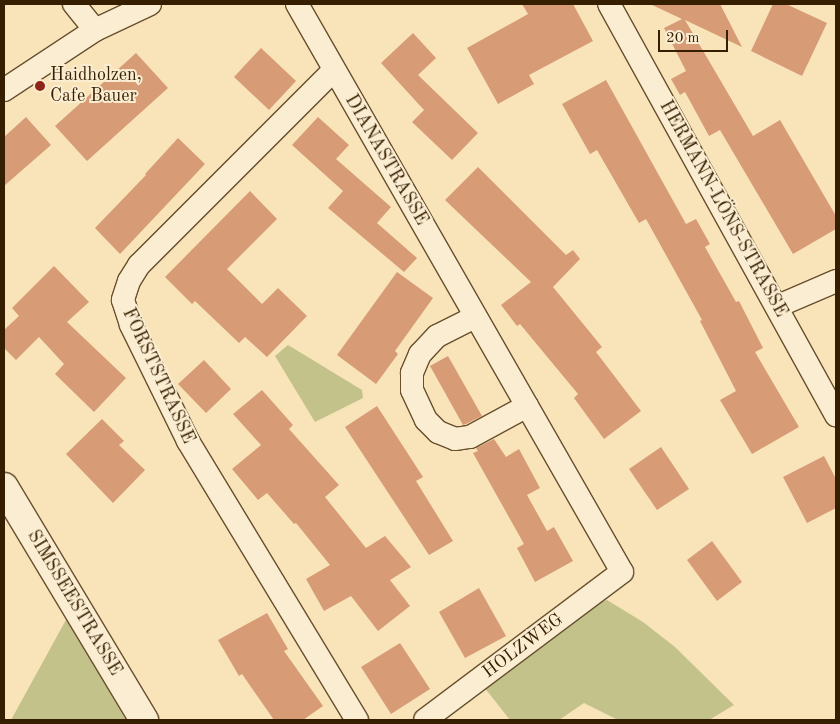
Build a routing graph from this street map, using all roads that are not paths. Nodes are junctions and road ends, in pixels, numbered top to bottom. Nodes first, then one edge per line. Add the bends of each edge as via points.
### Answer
1 (74, 4) edge
2 (150, 4) edge
3 (297, 4) edge
4 (609, 4) edge
5 (95, 30) junction
6 (334, 70) junction
7 (4, 90) edge
8 (836, 280) edge
9 (778, 306) junction
10 (475, 317) junction
11 (527, 406) junction
12 (836, 415) edge
13 (4, 487) edge
14 (622, 572) joint
15 (144, 720) edge
16 (357, 720) edge
17 (425, 720) edge

1 - 5 street
2 - 5 street
3 - 6 street, DIANASTRASSE
4 - 9 street, HERMANN-LÖNS-STRASSE
5 - 7 street
6 - 10 street, DIANASTRASSE
6 - 16 street, FORSTSTRASSE via 139,265 123,300 131,325 188,441
8 - 9 street
9 - 12 street, HERMANN-LÖNS-STRASSE
10 - 11 street, DIANASTRASSE
10 - 11 street via 437,336 420,354 412,373 412,390 426,420 438,432 454,439 470,437
11 - 14 street, DIANASTRASSE
13 - 15 main road, SIMSSEESTRASSE
14 - 17 street, HOLZWEG

